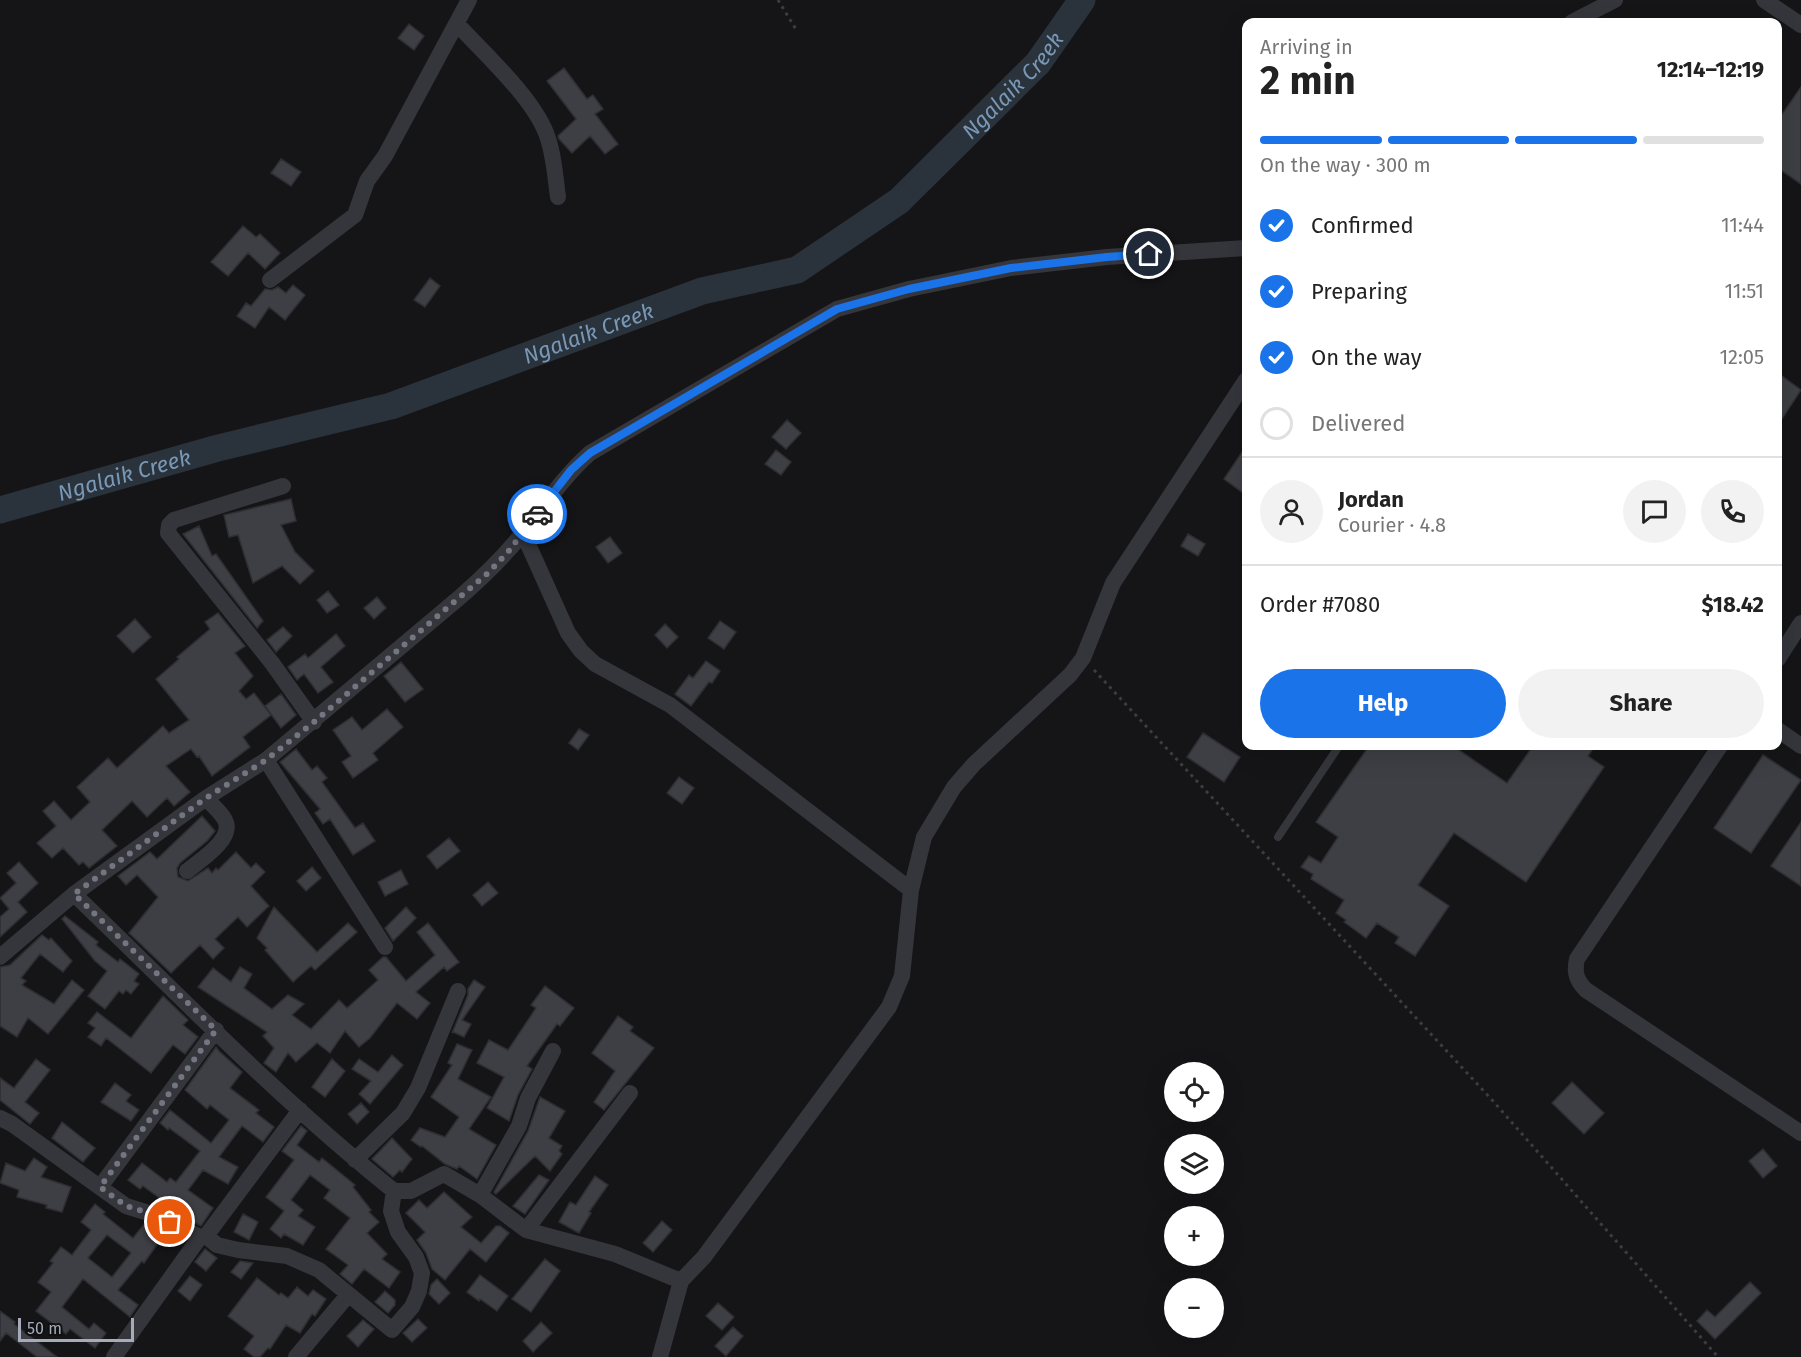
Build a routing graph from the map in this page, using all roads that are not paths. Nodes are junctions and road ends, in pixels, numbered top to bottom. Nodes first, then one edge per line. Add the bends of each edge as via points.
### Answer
1 (469, 0) edge
2 (1615, 0) edge
3 (1764, 0) edge
4 (1580, 18) edge
5 (457, 24) junction
6 (1801, 25) edge
7 (558, 197) dead end
8 (1242, 248) edge
9 (270, 280) dead end
10 (1242, 386) edge
11 (283, 486) dead end
12 (523, 533) junction
13 (1801, 622) edge
14 (1782, 652) edge
15 (314, 722) junction
16 (1782, 733) edge
17 (1801, 746) edge
18 (1336, 750) edge
19 (1717, 750) edge
20 (266, 760) junction
21 (206, 798) junction
22 (1278, 837) dead end
23 (187, 871) dead end
24 (911, 890) junction
25 (74, 894) junction
26 (385, 947) dead end
27 (0, 957) edge
28 (458, 991) dead end
29 (216, 1030) junction
30 (553, 1051) dead end
31 (630, 1093) dead end
32 (300, 1110) junction
33 (0, 1118) edge
34 (1801, 1133) edge
35 (355, 1160) junction
36 (100, 1187) junction
37 (394, 1191) junction
38 (480, 1195) junction
39 (526, 1230) junction
40 (203, 1237) junction
41 (681, 1281) junction
42 (348, 1295) junction
43 (114, 1357) edge
44 (296, 1357) edge
45 (660, 1357) edge

1 - 5 street
2 - 4 street
3 - 6 street
5 - 7 street via 537,115 550,146
5 - 9 street via 367,181 355,215
8 - 12 street via 1011,268 837,309 590,453 571,470
10 - 24 street via 1113,583 1083,658 954,788 924,837
11 - 15 street via 174,519 168,533
12 - 15 street via 488,573
12 - 24 street via 567,633 595,664 670,705
13 - 14 street
15 - 20 street
16 - 17 street
18 - 22 lane
19 - 34 street via 1577,959 1576,977 1586,990
20 - 21 street
20 - 26 street
21 - 23 street via 226,822 226,832 223,842
21 - 25 street
24 - 41 street via 902,976 889,1007 704,1257
25 - 27 street
25 - 29 street
28 - 35 street via 403,1113
29 - 32 street
29 - 36 street
30 - 38 street via 528,1098 519,1126
31 - 39 street
32 - 35 street
32 - 40 street
33 - 36 street
35 - 37 street
36 - 40 street via 126,1206
37 - 38 street via 411,1191 444,1174
37 - 42 street via 391,1211 398,1232 422,1273 412,1307 392,1330
38 - 39 street
39 - 41 street via 615,1254
40 - 42 street via 238,1250 286,1256 319,1270
40 - 43 street
41 - 45 street
42 - 44 street

